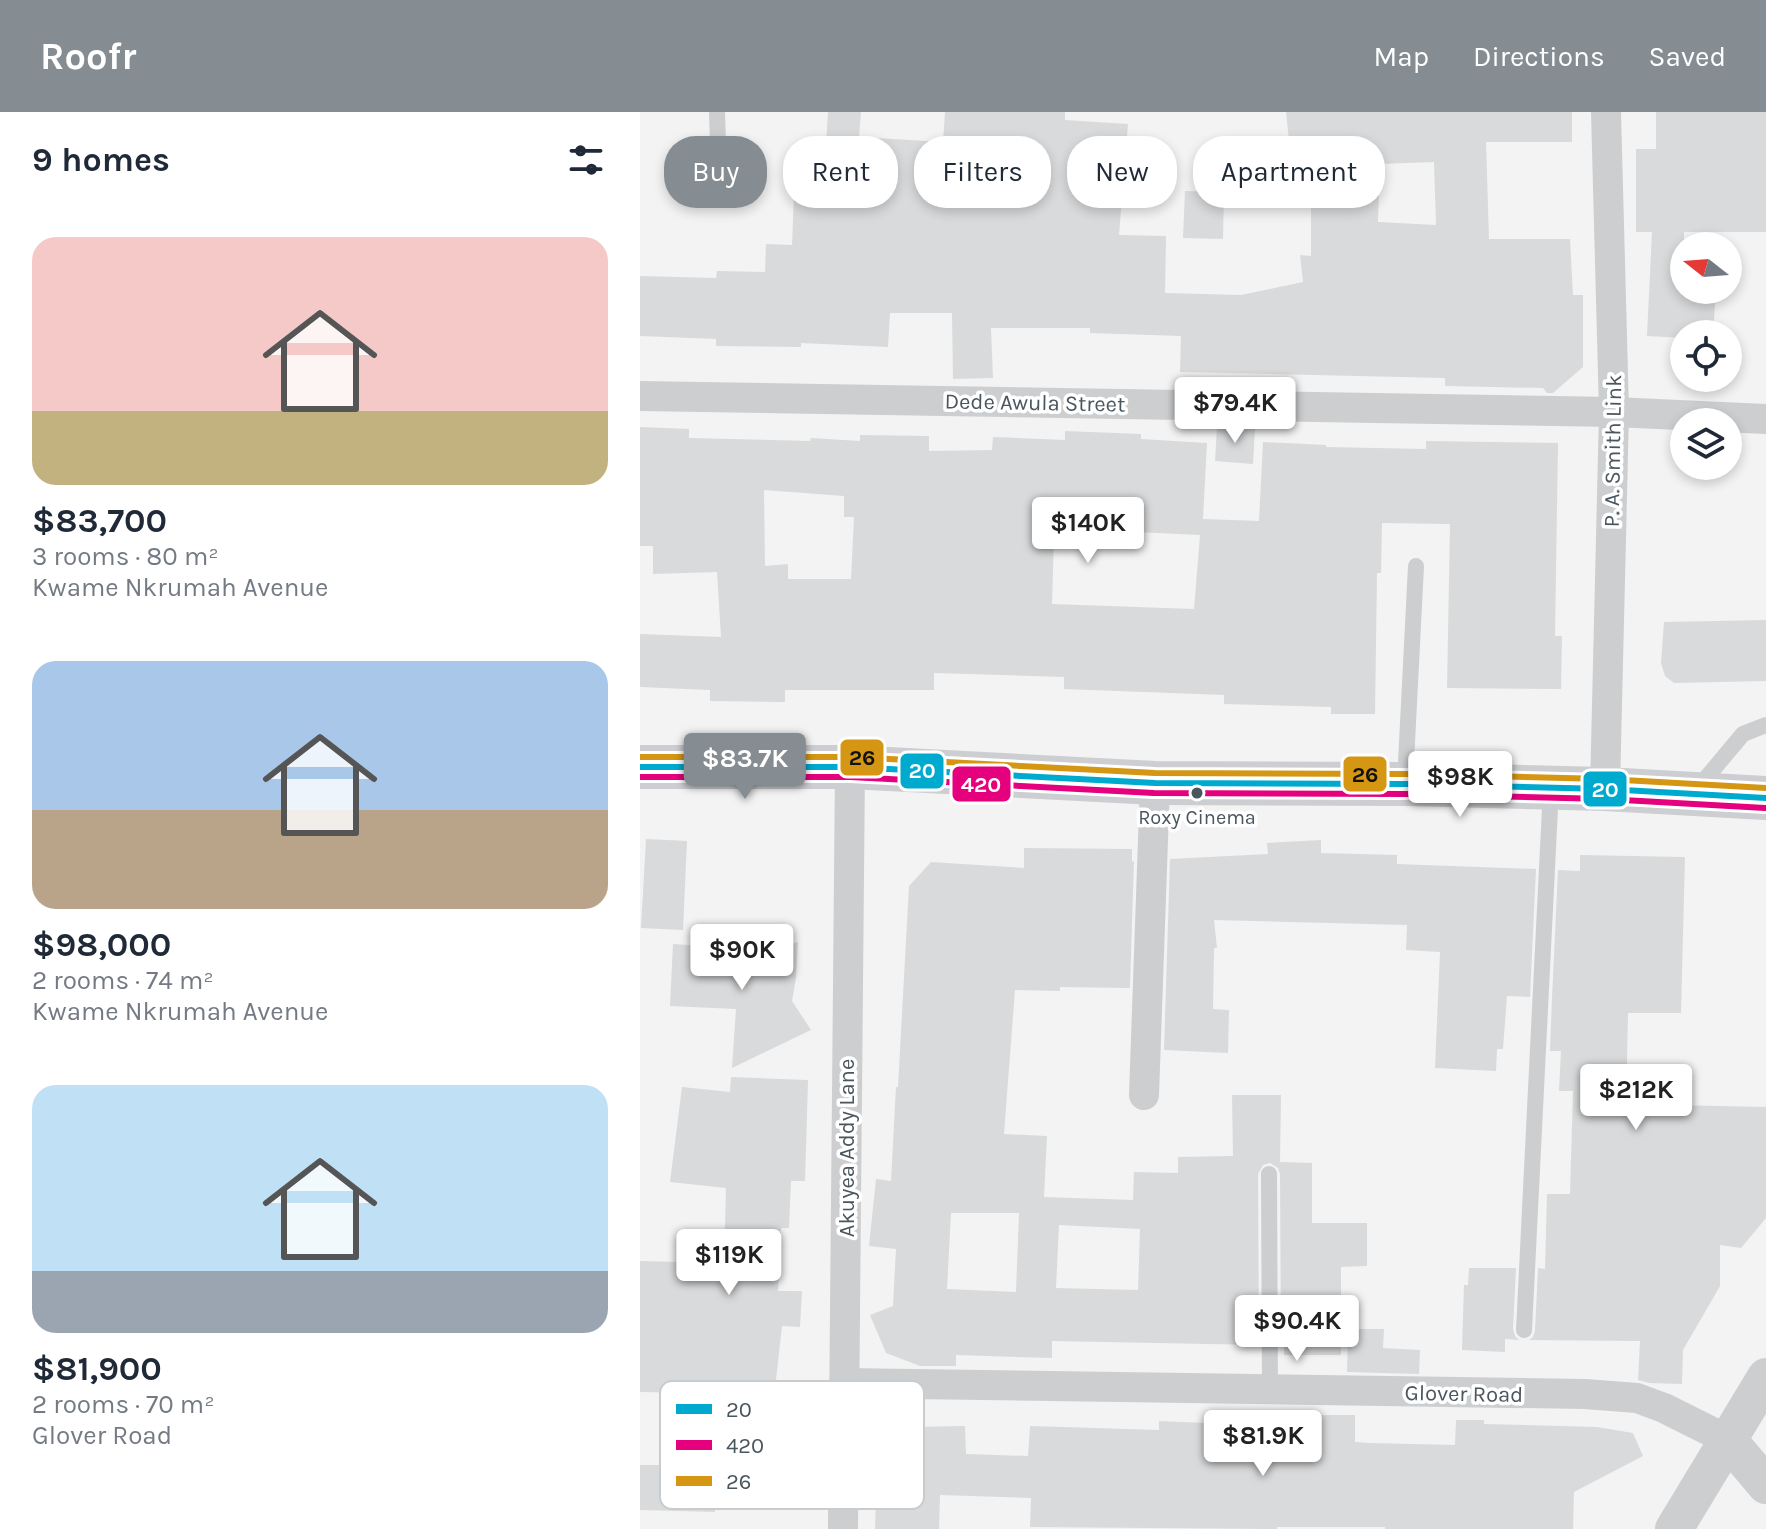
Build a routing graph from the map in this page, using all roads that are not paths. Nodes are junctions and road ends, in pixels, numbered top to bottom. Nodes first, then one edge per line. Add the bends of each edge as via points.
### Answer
1 (717, 112) edge
2 (1606, 112) edge
3 (718, 136) edge
4 (640, 396) edge
5 (1614, 412) junction
6 (1766, 419) edge
7 (1416, 566) dead end
8 (1766, 725) edge
9 (640, 767) edge
10 (850, 767) junction
11 (1155, 783) junction
12 (1405, 784) junction
13 (1551, 788) junction
14 (1605, 789) junction
15 (1692, 794) junction
16 (1766, 798) edge
17 (1144, 1095) dead end
18 (1269, 1174) dead end
19 (1524, 1330) dead end
20 (1766, 1377) edge
21 (844, 1381) edge
22 (924, 1384) edge
23 (1270, 1390) junction
24 (1728, 1440) junction
25 (1766, 1485) edge
26 (843, 1509) edge
27 (843, 1529) edge
28 (1674, 1529) edge

1 - 3 lane
2 - 5 street, P. A. Smith Link
4 - 5 street, Dede Awula Street
5 - 6 street, Dede Awula Street
5 - 14 street, P. A. Smith Link
7 - 12 lane
8 - 15 lane via 1743,734
9 - 10 main road
10 - 11 main road
10 - 21 street, Akuyea Addy Lane
11 - 12 main road
11 - 17 street
12 - 13 main road
13 - 14 main road
13 - 19 lane
14 - 15 main road
15 - 16 main road
18 - 23 lane
20 - 24 street
22 - 23 street, Glover Road
23 - 24 street, Glover Road via 1637,1398
24 - 25 street, Glover Road
24 - 28 street
26 - 27 street, Akuyea Addy Lane

